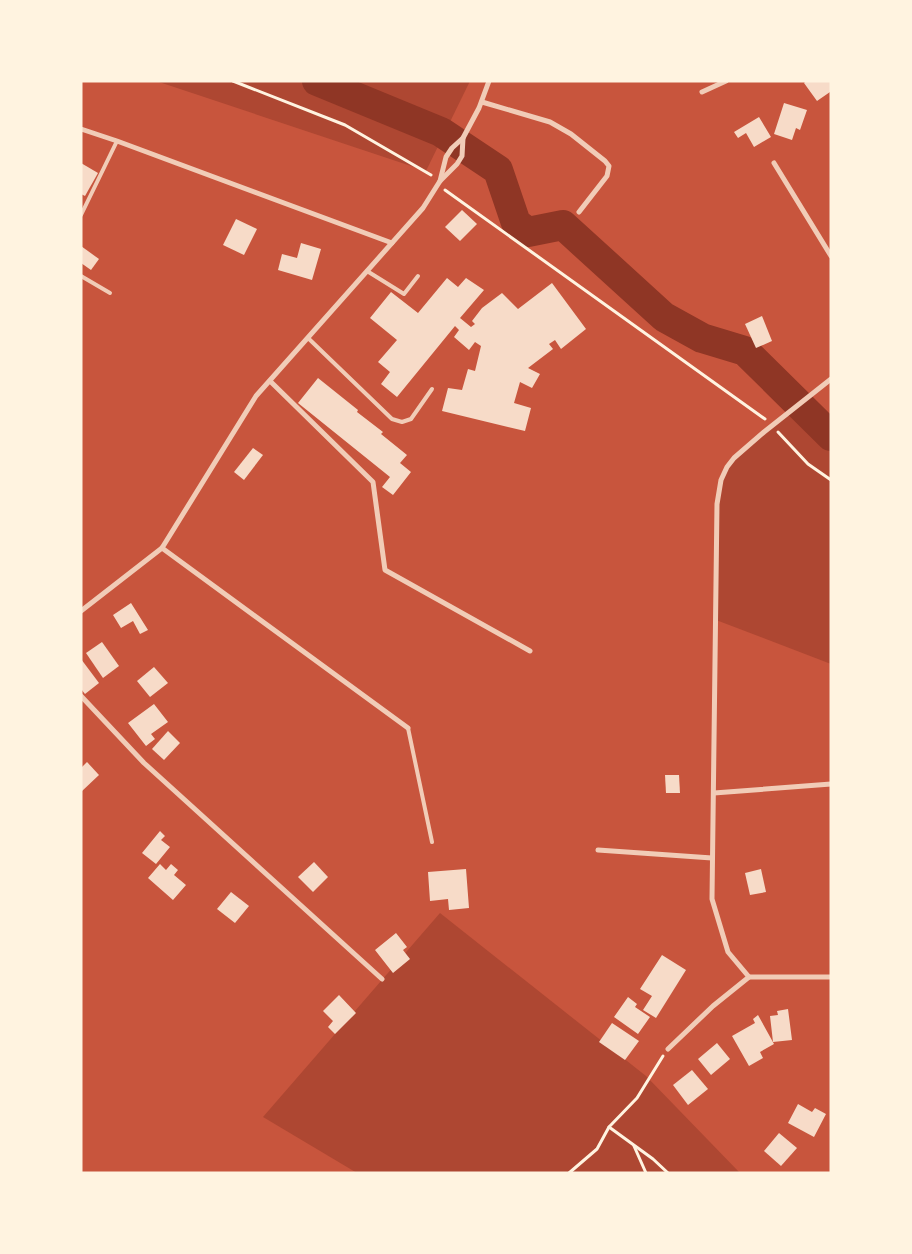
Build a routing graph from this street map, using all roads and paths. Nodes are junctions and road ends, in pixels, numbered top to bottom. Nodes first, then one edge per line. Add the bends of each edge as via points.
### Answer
1 (233, 81) edge
2 (489, 81) edge
3 (726, 81) edge
4 (702, 92) dead end
5 (482, 102) junction
6 (81, 129) edge
7 (462, 138) junction
8 (117, 141) junction
9 (774, 162) dead end
10 (440, 181) junction
11 (578, 212) dead end
12 (81, 215) edge
13 (392, 243) junction
14 (831, 256) edge
15 (367, 271) junction
16 (81, 276) edge
17 (418, 276) dead end
18 (110, 293) dead end
19 (308, 338) junction
20 (831, 379) edge
21 (270, 381) junction
22 (432, 389) dead end
23 (772, 426) junction
24 (831, 480) edge
25 (162, 548) junction
26 (81, 611) edge
27 (530, 651) dead end
28 (81, 696) edge
29 (408, 728) joint
30 (831, 784) edge
31 (714, 793) junction
32 (432, 842) dead end
33 (598, 850) dead end
34 (712, 858) junction
35 (749, 977) junction
36 (831, 977) edge
37 (382, 979) dead end
38 (668, 1049) joint
39 (609, 1126) junction
40 (634, 1145) junction
41 (569, 1173) edge
42 (646, 1173) edge
43 (668, 1173) edge

1 - 10 path via 345,125
2 - 5 street
3 - 4 street
5 - 7 street
5 - 11 street via 550,122 605,161 607,176
6 - 8 street
7 - 10 street via 446,157
7 - 10 street via 462,156
8 - 12 lane
8 - 13 street
9 - 14 street
10 - 13 street via 423,208
10 - 23 path via 446,192
13 - 15 street
15 - 17 lane via 404,294
15 - 19 street
16 - 18 lane
19 - 21 street
19 - 22 lane via 392,419 402,422 411,419
20 - 23 street
21 - 25 street via 256,396
21 - 27 street via 373,482 385,570
23 - 24 path via 808,464
23 - 31 street via 727,467 717,504
25 - 26 street
25 - 29 street
28 - 37 street via 144,763
29 - 32 lane
30 - 31 street
31 - 34 street
33 - 34 street
34 - 35 street via 712,899 725,943 728,952
35 - 36 street
35 - 38 street
38 - 39 path via 637,1098
39 - 40 path
39 - 41 path via 597,1149
40 - 42 path
40 - 43 path

